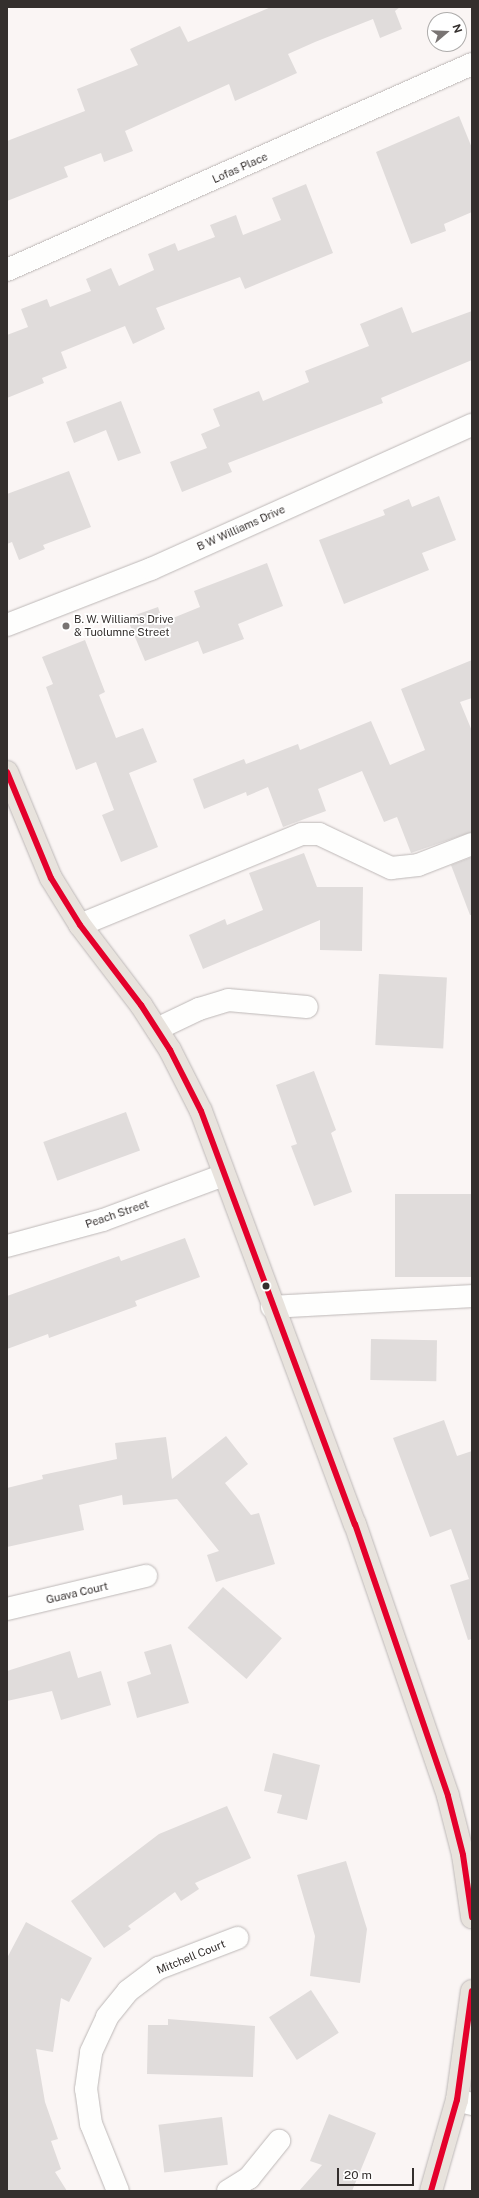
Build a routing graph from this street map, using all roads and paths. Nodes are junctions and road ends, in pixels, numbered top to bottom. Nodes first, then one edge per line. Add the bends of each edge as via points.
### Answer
1 (472, 64) edge
2 (7, 270) edge
3 (472, 425) edge
4 (7, 625) edge
5 (7, 772) edge
6 (472, 844) edge
7 (80, 925) junction
8 (307, 1007) dead end
9 (157, 1029) junction
10 (224, 1175) junction
11 (7, 1246) edge
12 (472, 1296) edge
13 (272, 1307) junction
14 (146, 1576) dead end
15 (7, 1609) edge
16 (472, 1917) edge
17 (237, 1938) dead end
18 (472, 1991) edge
19 (465, 2102) edge
20 (279, 2141) dead end
21 (118, 2191) edge
22 (228, 2191) edge
23 (431, 2191) edge

1 - 2 street, Lofas Place
3 - 4 street, B W Williams Drive via 151,569
5 - 7 main road via 51,878
6 - 7 street via 418,865 391,868 319,834 302,834
7 - 9 main road
8 - 9 street via 228,1000 199,1009
9 - 10 main road via 201,1111
10 - 11 street, Peach Street via 103,1220
10 - 13 main road
12 - 13 street
13 - 16 main road via 355,1524 448,1796 463,1855
14 - 15 street, Guava Court
17 - 21 street, Mitchell Court via 159,1968 128,1991 107,2017 91,2052 86,2089 91,2124
18 - 19 main road
19 - 23 main road
20 - 22 street via 249,2178

